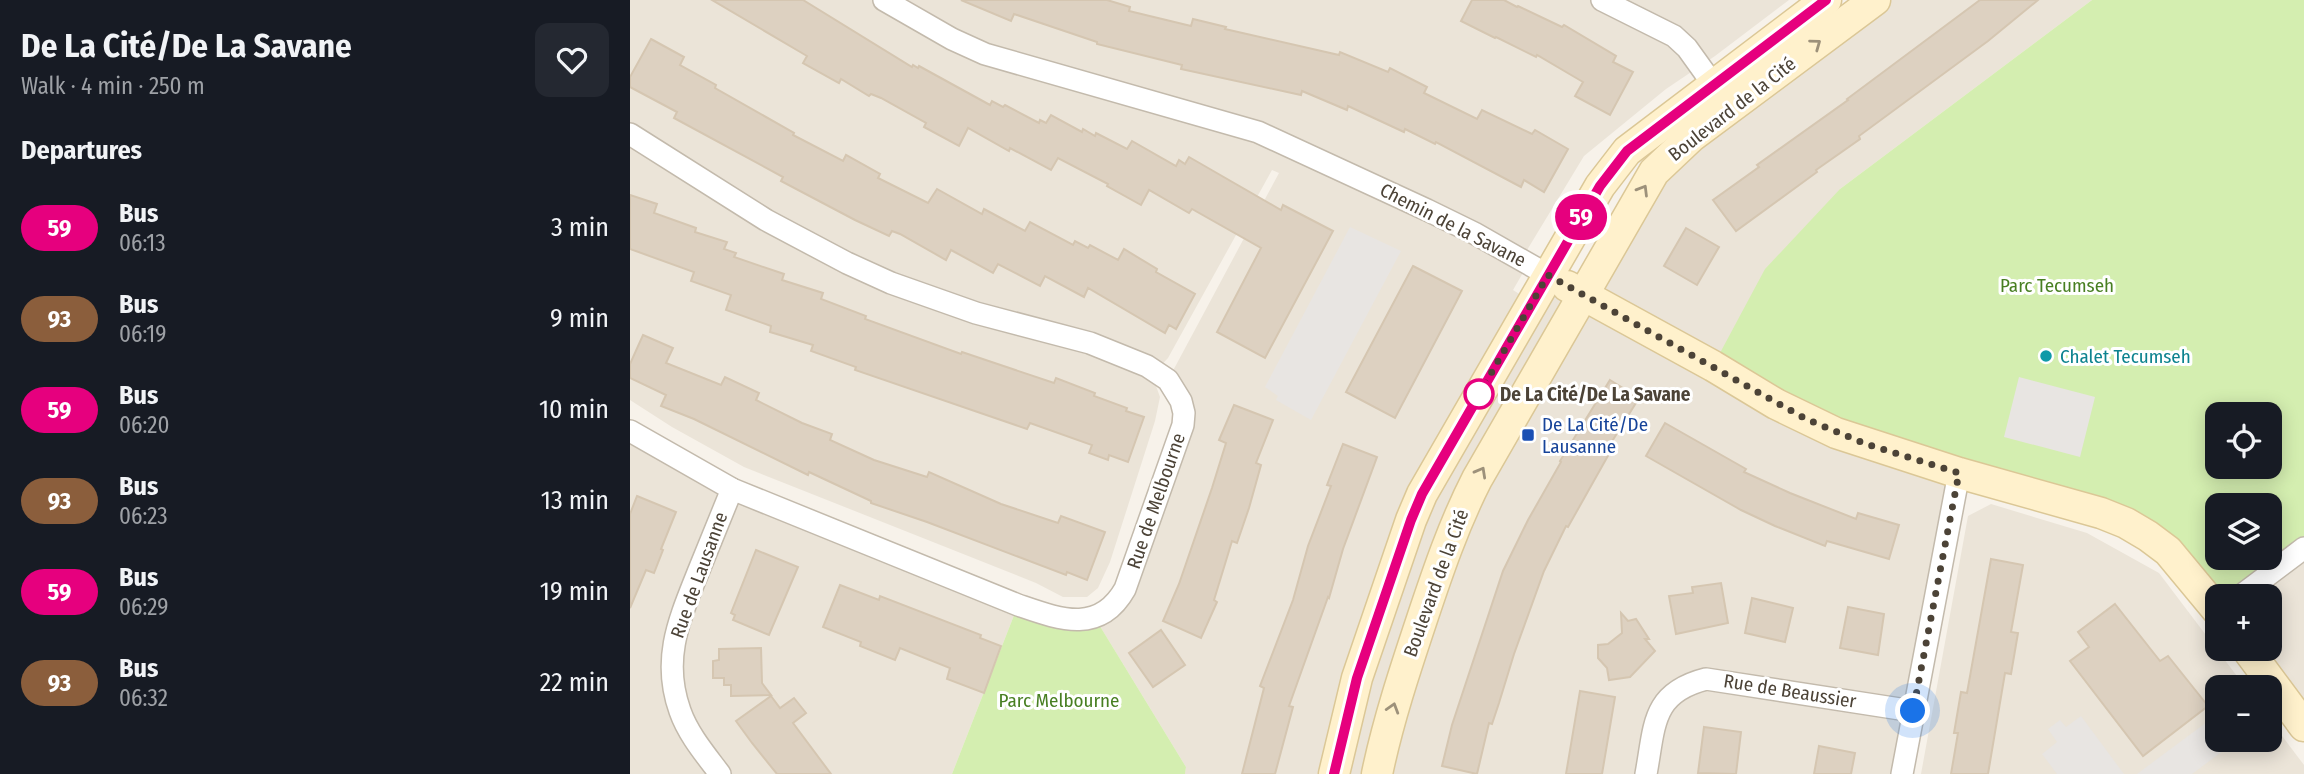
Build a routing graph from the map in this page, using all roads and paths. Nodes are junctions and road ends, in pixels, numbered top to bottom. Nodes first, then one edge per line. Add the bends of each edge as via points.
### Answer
1 (884, 0) edge
2 (1602, 0) edge
3 (1826, 0) edge
4 (1875, 0) edge
5 (1722, 96) junction
6 (630, 134) edge
7 (1548, 275) junction
8 (1583, 295) junction
9 (630, 430) edge
10 (1959, 473) junction
11 (732, 489) junction
12 (2304, 548) edge
13 (2256, 584) edge
14 (2205, 596) edge
15 (2256, 661) edge
16 (1913, 711) junction
17 (2304, 726) edge
18 (720, 774) edge
19 (1334, 774) edge
20 (1377, 774) edge
21 (1646, 774) edge
22 (1902, 774) edge

1 - 7 street, Chemin de la Savane via 985,54 1258,132 1439,215
2 - 5 street via 1674,36
3 - 5 street, Boulevard de la Cité
5 -> 4 street, Boulevard de la Cité
5 - 7 street, Boulevard de la Cité via 1627,151 1600,186
8 -> 5 street, Boulevard de la Cité via 1654,172 1691,137
6 - 11 street, Rue de Melbourne via 766,220 891,283 976,313 1090,343 1147,366 1168,380 1184,413 1180,439 1125,589 1108,611 1095,618 1050,616 1018,605
7 - 8 street, Chemin de la Savane
7 - 19 street, Boulevard de la Cité via 1411,520 1357,678
8 - 10 street, Chemin de la Savane via 1806,419 1866,444
20 -> 8 street, Boulevard de la Cité via 1398,690 1458,518
9 - 11 street, Rue de Melbourne
10 - 14 street, Chemin de la Savane via 2126,523 2168,551
10 - 16 street
11 - 18 street, Rue de Lausanne via 672,650 680,712
12 - 13 street
15 - 17 street
16 - 21 street, Rue de Beaussier via 1706,678 1688,683 1664,702
16 - 22 street

